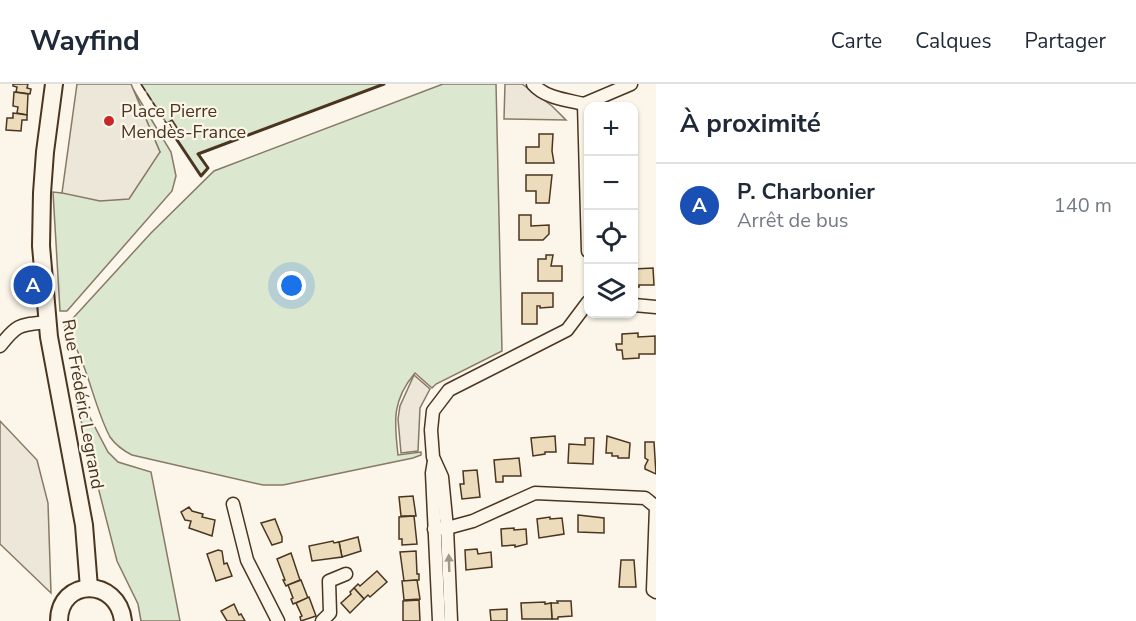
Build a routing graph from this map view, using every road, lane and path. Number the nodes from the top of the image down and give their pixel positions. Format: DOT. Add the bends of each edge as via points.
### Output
graph roads {
  1 [pos="54,84"];
  2 [pos="533,84"];
  3 [pos="631,84"];
  4 [pos="589,102"];
  5 [pos="584,104"];
  6 [pos="585,156"];
  7 [pos="587,210"];
  8 [pos="638,306"];
  9 [pos="584,307"];
  10 [pos="656,307"];
  11 [pos="48,322"];
  12 [pos="0,346"];
  13 [pos="434,461"];
  14 [pos="233,504"];
  15 [pos="447,528"];
  16 [pos="434,529"];
  17 [pos="346,574"];
  18 [pos="89,588"];
  19 [pos="656,592"];
  20 [pos="58,621"];
  21 [pos="123,621"];
  22 [pos="278,621"];
  23 [pos="322,621"];
  24 [pos="439,621"];
  25 [pos="451,621"];
  1 -- 11 [label="main road, Rue Frédéric Legrand" via="42,192 41,246"];
  2 -- 5 [label="street" via="553,97"];
  3 -- 4 [label="street"];
  6 -- 7 [label="street"];
  8 -- 10 [label="street"];
  9 -- 13 [label="street" via="567,330 449,390 433,411"];
  11 -- 12 [label="street" via="20,325"];
  11 -- 18 [label="main road, Rue Frédéric Legrand" via="84,525"];
  13 -- 15 [label="street" via="442,477"];
  13 -- 16 [label="street"];
  14 -- 22 [label="street" via="247,560"];
  15 -- 16 [label="street"];
  15 -- 19 [label="street" via="473,522 535,493 645,498 656,507"];
  25 -- 15 [label="street, one-way"];
  16 -- 24 [label="street"];
  17 -- 23 [label="street" via="329,581 330,613"];
  18 -- 20 [label="main road" via="69,596 62,604"];
  18 -- 21 [label="main road" via="110,594 122,612"];
}
